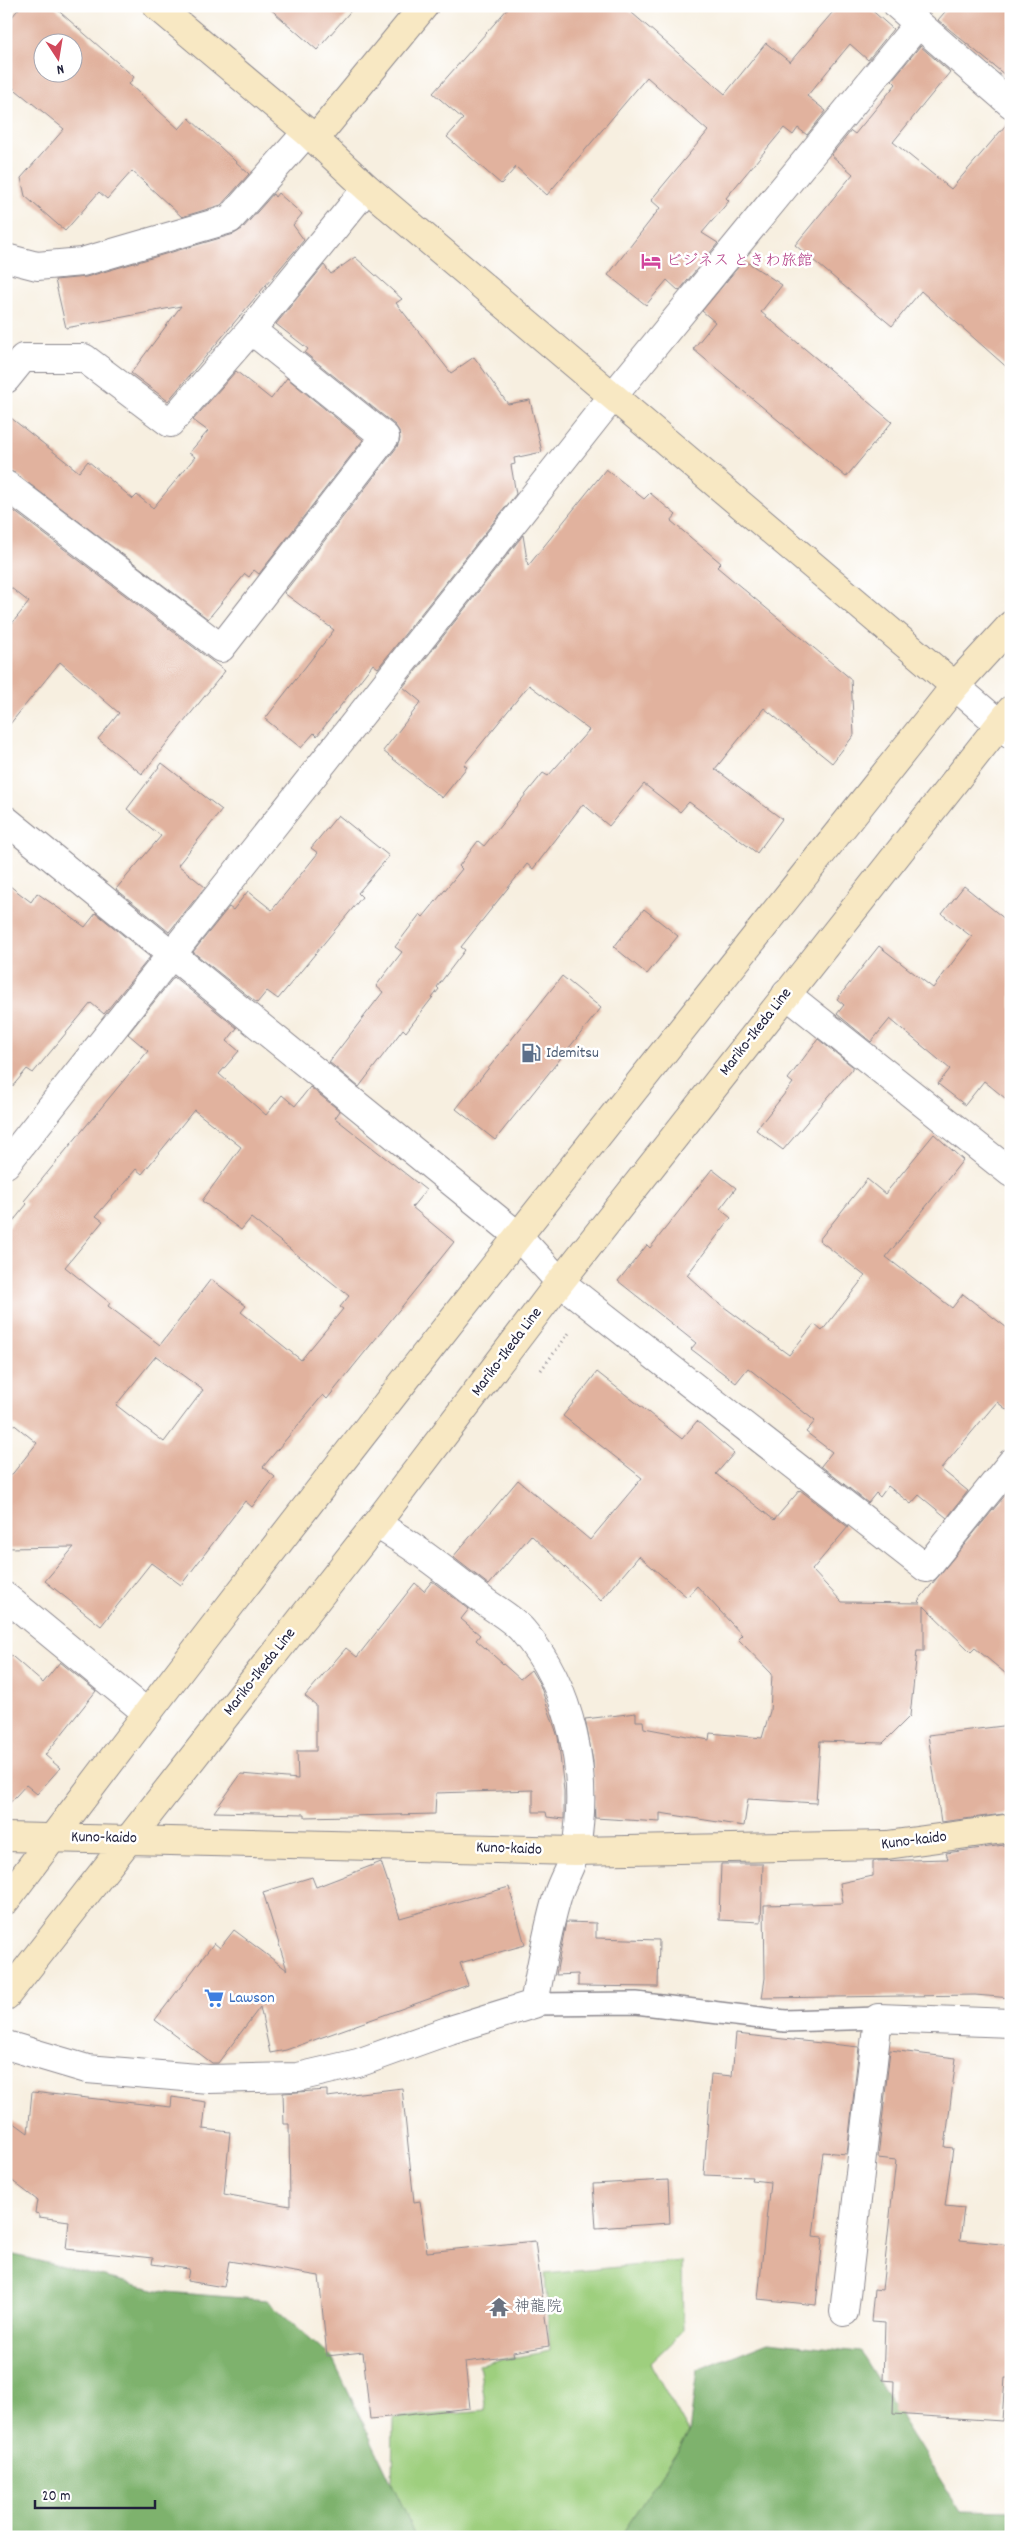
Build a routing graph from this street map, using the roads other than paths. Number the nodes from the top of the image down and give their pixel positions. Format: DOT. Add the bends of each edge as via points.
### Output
graph roads {
  1 [pos="157,6"];
  2 [pos="424,6"];
  3 [pos="898,6"];
  4 [pos="918,24"];
  5 [pos="1011,104"];
  6 [pos="311,135"];
  7 [pos="367,188"];
  8 [pos="6,258"];
  9 [pos="251,330"];
  10 [pos="6,379"];
  11 [pos="612,396"];
  12 [pos="6,485"];
  13 [pos="1011,625"];
  14 [pos="955,686"];
  15 [pos="1007,722"];
  16 [pos="6,820"];
  17 [pos="170,954"];
  18 [pos="786,994"];
  19 [pos="6,1164"];
  20 [pos="1011,1173"];
  21 [pos="517,1235"];
  22 [pos="560,1282"];
  23 [pos="1011,1464"];
  24 [pos="376,1524"];
  25 [pos="6,1597"];
  26 [pos="147,1713"];
  27 [pos="1011,1828"];
  28 [pos="6,1837"];
  29 [pos="53,1837"];
  30 [pos="130,1839"];
  31 [pos="575,1851"];
  32 [pos="6,1900"];
  33 [pos="6,1996"];
  34 [pos="534,2004"];
  35 [pos="878,2018"];
  36 [pos="1011,2023"];
  37 [pos="6,2045"];
  38 [pos="844,2312"];
  1 -- 6 [label="street"];
  2 -- 6 [label="street"];
  3 -- 4 [label="street"];
  4 -- 5 [label="street"];
  4 -- 11 [label="street"];
  6 -- 7 [label="street"];
  6 -- 8 [label="street" via="230,219 82,262 38,266"];
  7 -- 9 [label="street"];
  7 -- 11 [label="street"];
  9 -- 10 [label="street" via="170,423 84,358 23,358"];
  9 -- 12 [label="street" via="385,437 221,648"];
  11 -- 14 [label="street"];
  11 -- 17 [label="street"];
  13 -- 14 [label="street"];
  14 -- 15 [label="street"];
  14 -- 21 [label="street"];
  15 -- 18 [label="street, Mariko-Ikeda Line"];
  16 -- 17 [label="street"];
  17 -- 19 [label="street"];
  17 -- 21 [label="street"];
  18 -- 20 [label="street"];
  18 -- 22 [label="street, Mariko-Ikeda Line"];
  21 -- 22 [label="street"];
  21 -- 26 [label="street"];
  22 -- 23 [label="street" via="926,1568"];
  22 -- 24 [label="street, Mariko-Ikeda Line"];
  24 -- 30 [label="street, Mariko-Ikeda Line"];
  24 -- 31 [label="street" via="406,1541 522,1630 556,1679 569,1718 579,1772 579,1827"];
  25 -- 26 [label="street"];
  26 -- 29 [label="street"];
  27 -- 31 [label="street, Kuno-kaido" via="887,1845"];
  28 -- 29 [label="street, Kuno-kaido"];
  29 -- 30 [label="street, Kuno-kaido"];
  29 -- 32 [label="street"];
  30 -- 31 [label="street, Kuno-kaido"];
  30 -- 33 [label="street, Mariko-Ikeda Line"];
  31 -- 34 [label="street" via="547,1934"];
  34 -- 35 [label="lane" via="636,2003 785,2021"];
  34 -- 37 [label="street" via="358,2062 298,2077 209,2079 87,2069"];
  35 -- 36 [label="street"];
  35 -- 38 [label="street"];
}
